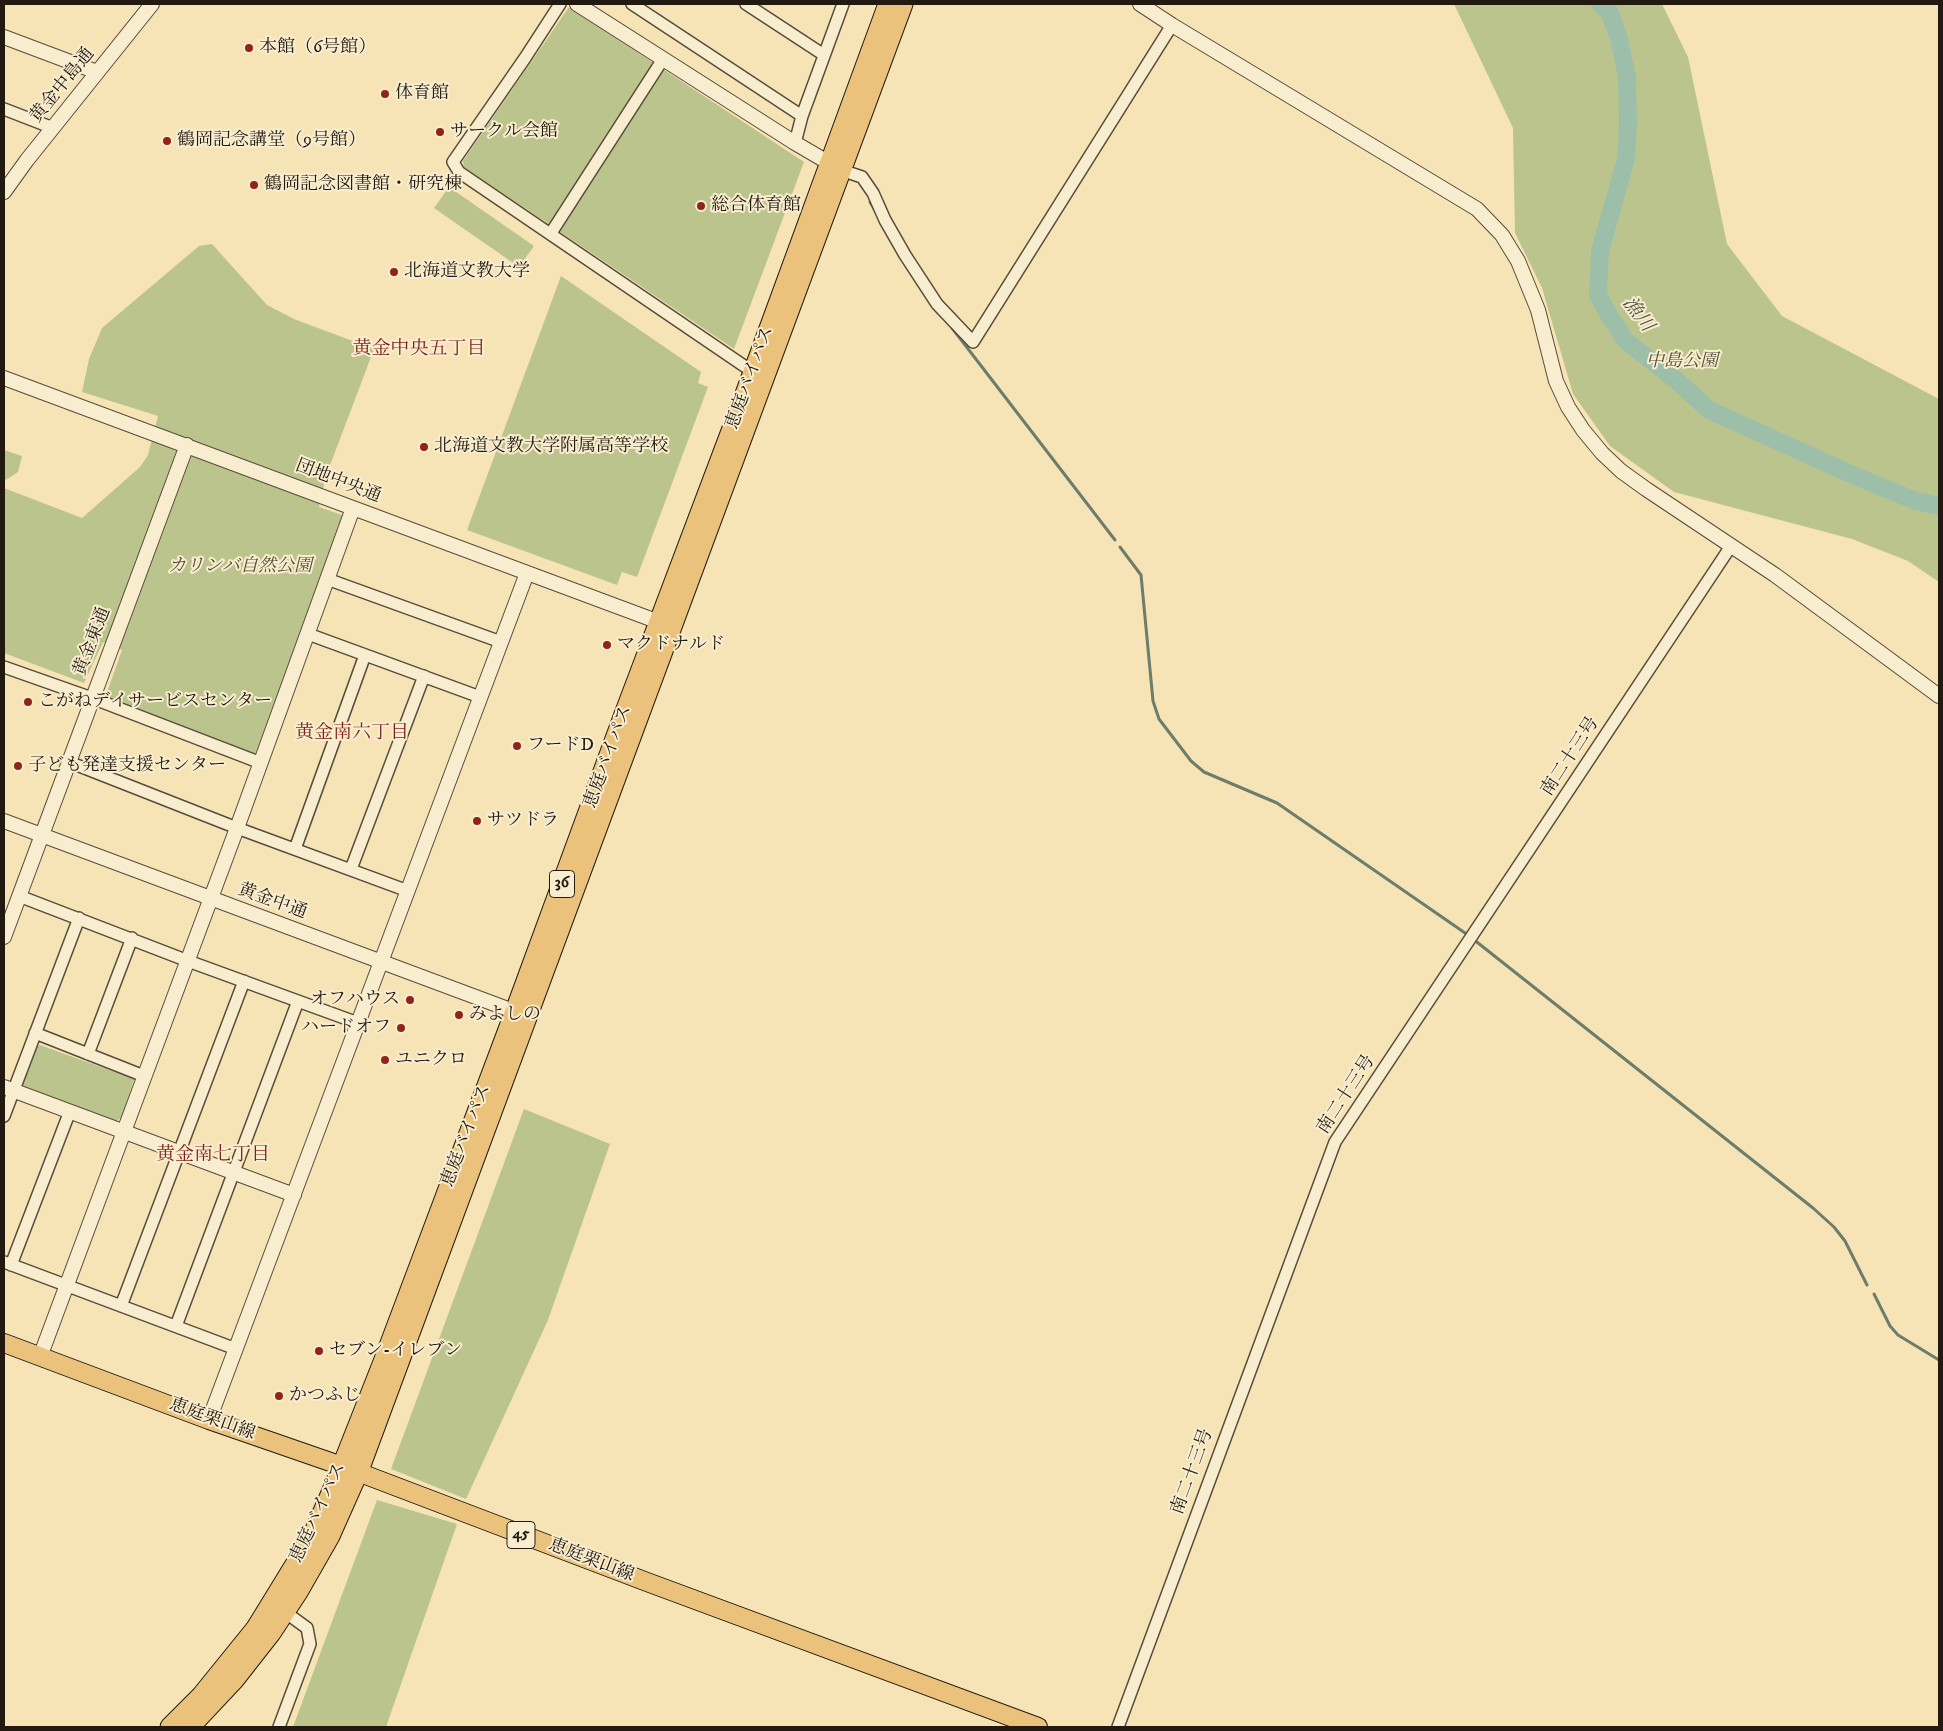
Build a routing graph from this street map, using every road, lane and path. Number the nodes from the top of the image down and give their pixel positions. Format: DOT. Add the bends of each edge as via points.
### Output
graph roads {
  1 [pos="152,4"];
  2 [pos="560,4"];
  3 [pos="577,4"];
  4 [pos="632,4"];
  5 [pos="746,4"];
  6 [pos="843,4"];
  7 [pos="888,4"];
  8 [pos="903,4"];
  9 [pos="1140,4"];
  10 [pos="1172,26"];
  11 [pos="4,37"];
  12 [pos="824,56"];
  13 [pos="663,59"];
  14 [pos="97,72"];
  15 [pos="4,109"];
  16 [pos="802,116"];
  17 [pos="53,128"];
  18 [pos="795,143"];
  19 [pos="835,167"];
  20 [pos="4,192"];
  21 [pos="551,233"];
  22 [pos="753,372"];
  23 [pos="4,378"];
  24 [pos="187,445"];
  25 [pos="354,508"];
  26 [pos="1732,546"];
  27 [pos="527,573"];
  28 [pos="327,579"];
  29 [pos="665,625"];
  30 [pos="308,634"];
  31 [pos="501,642"];
  32 [pos="365,655"];
  33 [pos="4,667"];
  34 [pos="424,676"];
  35 [pos="1939,696"];
  36 [pos="480,697"];
  37 [pos="92,698"];
  38 [pos="69,762"];
  39 [pos="260,763"];
  40 [pos="4,821"];
  41 [pos="237,828"];
  42 [pos="42,836"];
  43 [pos="295,849"];
  44 [pos="351,869"];
  45 [pos="408,890"];
  46 [pos="19,896"];
  47 [pos="210,899"];
  48 [pos="79,918"];
  49 [pos="4,937"];
  50 [pos="132,938"];
  51 [pos="188,961"];
  52 [pos="381,962"];
  53 [pos="244,981"];
  54 [pos="298,1001"];
  55 [pos="521,1014"];
  56 [pos="358,1023"];
  57 [pos="35,1033"];
  58 [pos="88,1054"];
  59 [pos="144,1076"];
  60 [pos="9,1088"];
  61 [pos="70,1111"];
  62 [pos="4,1116"];
  63 [pos="124,1131"];
  64 [pos="180,1151"];
  65 [pos="234,1172"];
  66 [pos="294,1194"];
  67 [pos="7,1263"];
  68 [pos="66,1286"];
  69 [pos="121,1306"];
  70 [pos="176,1326"];
  71 [pos="4,1343"];
  72 [pos="236,1349"];
  73 [pos="40,1357"];
  74 [pos="209,1420"];
  75 [pos="350,1469"];
  76 [pos="285,1612"];
  77 [pos="170,1727"];
  78 [pos="190,1727"];
  79 [pos="279,1727"];
  80 [pos="1038,1727"];
  81 [pos="1118,1727"];
  1 -- 14 [label="street, 黄金中島通"];
  2 -- 21 [label="street" via="453,162 459,172"];
  3 -- 13 [label="street"];
  4 -- 16 [label="street"];
  5 -- 12 [label="street"];
  6 -- 12 [label="street"];
  7 -- 19 [label="highway, 恵庭バイパス / 36"];
  8 -- 19 [label="highway, 恵庭バイパス / 36"];
  9 -- 10 [label="street"];
  10 -- 19 [label="street" via="973,342 937,304 905,255 862,177"];
  10 -- 26 [label="street" via="1465,201 1486,217 1502,235 1530,287 1556,380 1583,430 1621,471"];
  11 -- 14 [label="street"];
  12 -- 16 [label="street"];
  13 -- 18 [label="street"];
  13 -- 21 [label="street"];
  14 -- 17 [label="street, 黄金中島通"];
  15 -- 17 [label="street"];
  16 -- 18 [label="street"];
  17 -- 20 [label="street, 黄金中島通"];
  18 -- 19 [label="street"];
  19 -- 22 [label="highway, 恵庭バイパス / 36"];
  19 -- 29 [label="highway, 恵庭バイパス / 36"];
  21 -- 22 [label="street"];
  22 -- 29 [label="highway, 恵庭バイパス / 36"];
  23 -- 24 [label="street, 団地中央通"];
  24 -- 25 [label="street, 団地中央通"];
  24 -- 37 [label="street, 黄金東通"];
  25 -- 27 [label="street, 団地中央通"];
  25 -- 28 [label="street"];
  26 -- 35 [label="street"];
  26 -- 81 [label="street, 南二十三号" via="1335,1142"];
  27 -- 29 [label="street, 団地中央通"];
  27 -- 31 [label="street"];
  28 -- 30 [label="street"];
  28 -- 31 [label="street"];
  29 -- 55 [label="highway, 恵庭バイパス / 36"];
  30 -- 32 [label="street"];
  30 -- 39 [label="street"];
  31 -- 36 [label="street"];
  32 -- 34 [label="street"];
  32 -- 43 [label="street"];
  33 -- 37 [label="street"];
  34 -- 36 [label="street"];
  34 -- 44 [label="street"];
  36 -- 45 [label="street"];
  37 -- 38 [label="street, 黄金東通"];
  37 -- 39 [label="street"];
  38 -- 41 [label="street"];
  38 -- 42 [label="street, 黄金東通"];
  39 -- 41 [label="street"];
  40 -- 42 [label="street, 黄金中通"];
  41 -- 43 [label="street"];
  41 -- 47 [label="street"];
  42 -- 46 [label="street, 黄金東通"];
  42 -- 47 [label="street, 黄金中通"];
  43 -- 44 [label="street"];
  44 -- 45 [label="street"];
  45 -- 52 [label="street"];
  46 -- 48 [label="street"];
  46 -- 49 [label="street, 黄金東通"];
  47 -- 51 [label="street"];
  47 -- 52 [label="street, 黄金中通"];
  48 -- 50 [label="street"];
  48 -- 57 [label="street"];
  50 -- 51 [label="street"];
  50 -- 58 [label="street"];
  51 -- 53 [label="street"];
  51 -- 59 [label="street"];
  52 -- 55 [label="street, 黄金中通"];
  52 -- 56 [label="street"];
  53 -- 54 [label="street"];
  53 -- 64 [label="street"];
  54 -- 56 [label="street"];
  54 -- 65 [label="street"];
  55 -- 75 [label="highway, 恵庭バイパス / 36"];
  56 -- 66 [label="street"];
  57 -- 58 [label="street"];
  57 -- 60 [label="street"];
  58 -- 59 [label="street"];
  59 -- 63 [label="street"];
  60 -- 61 [label="street"];
  60 -- 62 [label="street"];
  61 -- 63 [label="street"];
  61 -- 67 [label="street"];
  63 -- 64 [label="street"];
  63 -- 68 [label="street"];
  64 -- 65 [label="street"];
  64 -- 69 [label="street"];
  65 -- 66 [label="street"];
  65 -- 70 [label="street"];
  66 -- 72 [label="street"];
  67 -- 68 [label="street"];
  68 -- 69 [label="street"];
  68 -- 73 [label="street"];
  69 -- 70 [label="street"];
  70 -- 72 [label="street"];
  71 -- 73 [label="main road, 恵庭栗山線 / 45"];
  72 -- 74 [label="street"];
  73 -- 74 [label="main road, 恵庭栗山線 / 45"];
  74 -- 75 [label="main road, 恵庭栗山線 / 45"];
  75 -- 76 [label="highway, 恵庭バイパス / 36" via="330,1536"];
  75 -- 77 [label="highway, 恵庭バイパス / 36" via="256,1628 201,1696"];
  75 -- 80 [label="main road, 恵庭栗山線 / 45"];
  76 -- 78 [label="highway, 恵庭バイパス / 36" via="235,1679"];
  76 -- 79 [label="street" via="307,1628 310,1644"];
}
